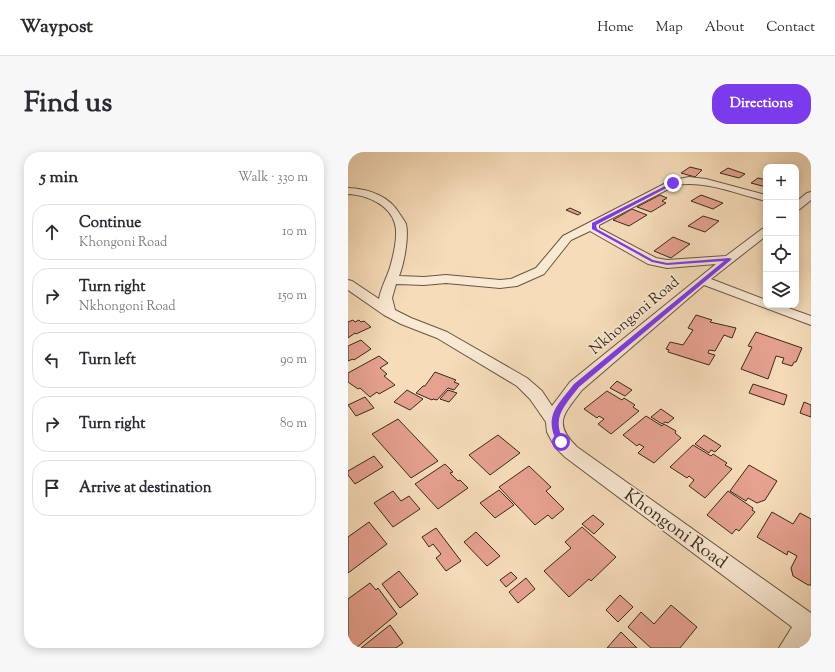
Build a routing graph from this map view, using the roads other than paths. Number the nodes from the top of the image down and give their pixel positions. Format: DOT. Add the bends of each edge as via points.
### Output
graph roads {
  1 [pos="348,191"];
  2 [pos="811,195"];
  3 [pos="763,197"];
  4 [pos="799,204"];
  5 [pos="594,224"];
  6 [pos="763,233"];
  7 [pos="729,259"];
  8 [pos="391,280"];
  9 [pos="702,280"];
  10 [pos="348,284"];
  11 [pos="763,304"];
  12 [pos="775,308"];
  13 [pos="389,312"];
  14 [pos="811,320"];
  15 [pos="554,421"];
  16 [pos="809,626"];
  17 [pos="791,648"];
  1 -- 8 [label="street" via="363,192 382,201 390,207 400,223 396,265"];
  2 -- 4 [label="street"];
  3 -- 5 [label="street" via="689,180 673,183"];
  5 -- 7 [label="street" via="594,229 652,261 667,264"];
  5 -- 8 [label="street" via="567,238 540,271 513,283 446,279"];
  6 -- 7 [label="street, Nkhongoni Road"];
  7 -- 9 [label="street, Nkhongoni Road"];
  8 -- 13 [label="street" via="385,298"];
  9 -- 11 [label="street"];
  9 -- 15 [label="street, Nkhongoni Road" via="576,386 559,408"];
  10 -- 13 [label="street, Khongoni Road"];
  12 -- 14 [label="street"];
  13 -- 15 [label="street, Khongoni Road" via="442,335 522,382 536,395"];
  15 -- 16 [label="street, Khongoni Road" via="555,432 572,452"];
  16 -- 17 [label="street"];
}
